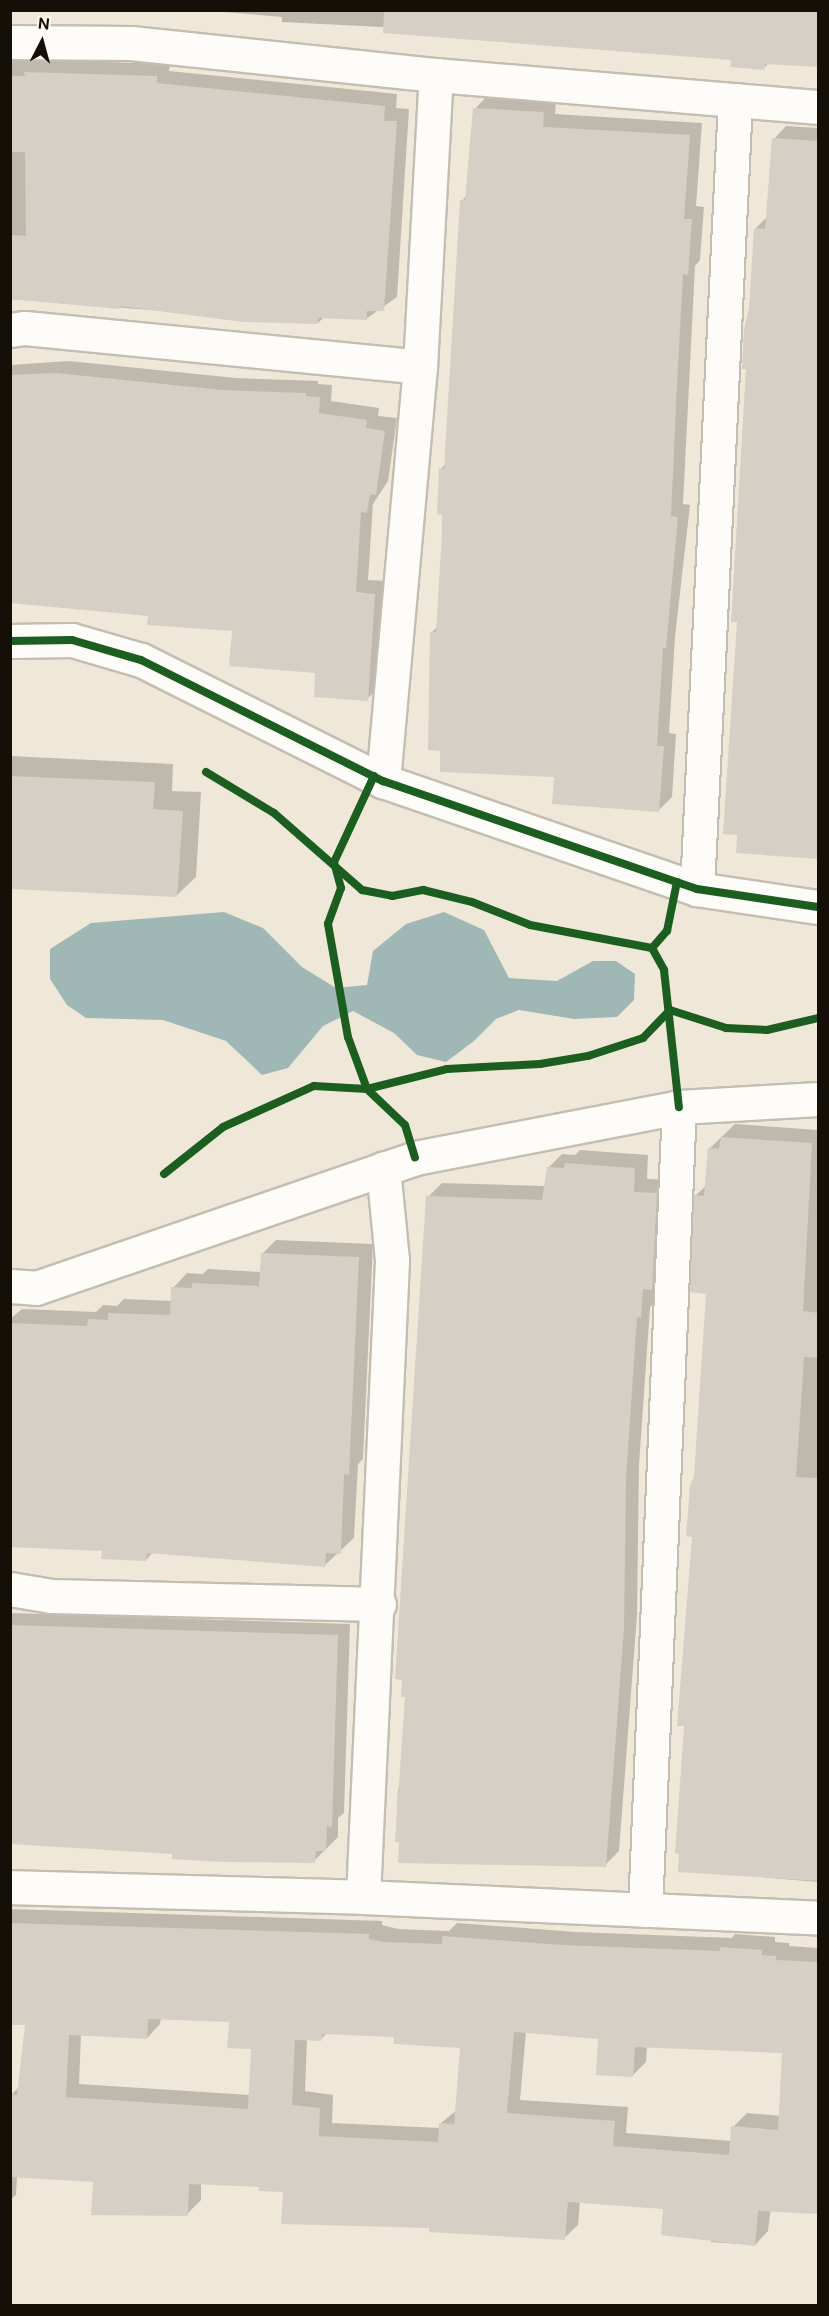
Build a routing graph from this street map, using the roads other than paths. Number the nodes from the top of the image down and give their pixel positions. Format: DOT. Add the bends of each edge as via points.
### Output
graph roads {
  1 [pos="10,42"];
  2 [pos="436,75"];
  3 [pos="735,100"];
  4 [pos="819,107"];
  5 [pos="10,330"];
  6 [pos="420,367"];
  7 [pos="10,641"];
  8 [pos="383,782"];
  9 [pos="698,889"];
  10 [pos="819,907"];
  11 [pos="819,1099"];
  12 [pos="679,1107"];
  13 [pos="383,1168"];
  14 [pos="10,1286"];
  15 [pos="10,1589"];
  16 [pos="379,1604"];
  17 [pos="10,1887"];
  18 [pos="363,1897"];
  19 [pos="645,1910"];
  20 [pos="819,1918"];
  1 -- 2 [label="street" via="131,43"];
  2 -- 3 [label="street"];
  2 -- 6 [label="street"];
  3 -- 4 [label="street"];
  3 -- 9 [label="street"];
  5 -- 6 [label="street" via="25,328"];
  6 -- 8 [label="street"];
  7 -- 8 [label="street" via="72,640 141,660"];
  8 -- 9 [label="street"];
  9 -- 10 [label="street"];
  11 -- 12 [label="street"];
  12 -- 13 [label="street" via="415,1158"];
  12 -- 19 [label="street"];
  13 -- 14 [label="street" via="36,1288"];
  13 -- 16 [label="street" via="392,1260"];
  15 -- 16 [label="street" via="51,1596"];
  16 -- 18 [label="street"];
  17 -- 18 [label="street"];
  18 -- 19 [label="street"];
  19 -- 20 [label="street"];
}
